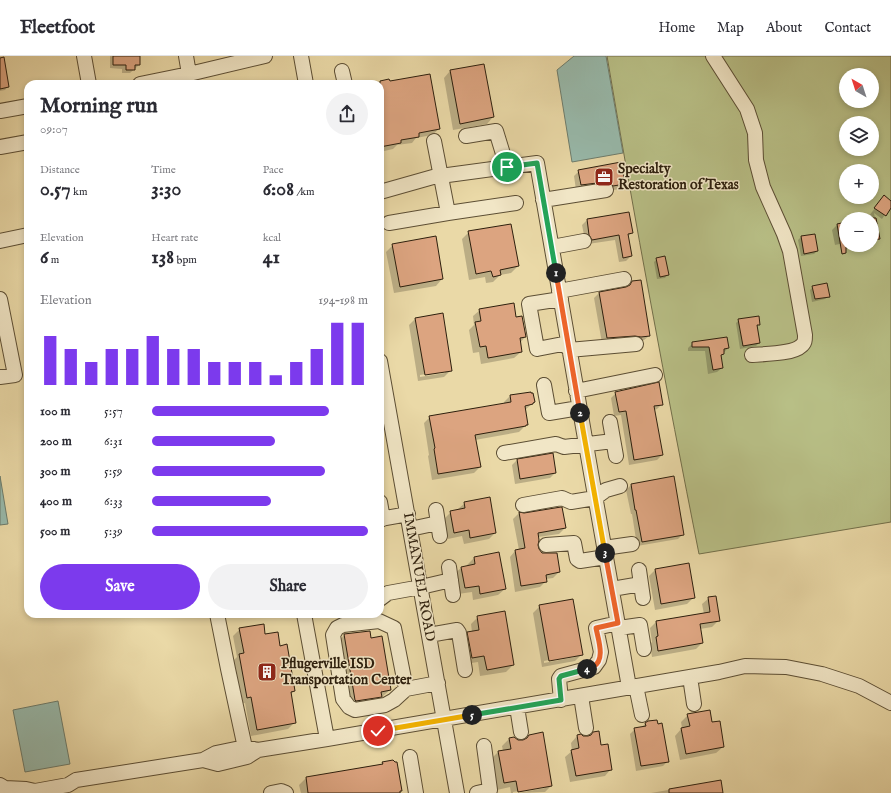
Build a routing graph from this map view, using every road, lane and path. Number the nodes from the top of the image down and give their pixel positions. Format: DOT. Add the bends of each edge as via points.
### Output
graph roads {
  1 [pos="84,56"];
  2 [pos="186,56"];
  3 [pos="301,56"];
  4 [pos="713,56"];
  5 [pos="258,57"];
  6 [pos="189,74"];
  7 [pos="88,80"];
  8 [pos="160,80"];
  9 [pos="305,80"];
  10 [pos="24,107"];
  11 [pos="0,111"];
  12 [pos="466,136"];
  13 [pos="434,141"];
  14 [pos="24,143"];
  15 [pos="0,148"];
  16 [pos="507,167"];
  17 [pos="440,176"];
  18 [pos="606,190"];
  19 [pos="384,191"];
  20 [pos="544,200"];
  21 [pos="516,203"];
  22 [pos="448,213"];
  23 [pos="389,223"];
  24 [pos="24,236"];
  25 [pos="0,241"];
  26 [pos="584,241"];
  27 [pos="552,247"];
  28 [pos="624,279"];
  29 [pos="560,295"];
  30 [pos="0,299"];
  31 [pos="636,344"];
  32 [pos="569,346"];
  33 [pos="752,355"];
  34 [pos="655,375"];
  35 [pos="0,377"];
  36 [pos="544,385"];
  37 [pos="576,390"];
  38 [pos="384,402"];
  39 [pos="579,408"];
  40 [pos="610,422"];
  41 [pos="387,434"];
  42 [pos="614,441"];
  43 [pos="586,445"];
  44 [pos="504,453"];
  45 [pos="616,456"];
  46 [pos="620,486"];
  47 [pos="595,498"];
  48 [pos="523,505"];
  49 [pos="408,514"];
  50 [pos="384,518"];
  51 [pos="438,523"];
  52 [pos="410,529"];
  53 [pos="632,544"];
  54 [pos="546,545"];
  55 [pos="605,552"];
  56 [pos="421,587"];
  57 [pos="612,588"];
  58 [pos="453,595"];
  59 [pos="384,596"];
  60 [pos="644,598"];
  61 [pos="218,618"];
  62 [pos="305,618"];
  63 [pos="619,625"];
  64 [pos="429,635"];
  65 [pos="644,649"];
  66 [pos="465,670"];
  67 [pos="690,677"];
  68 [pos="438,683"];
  69 [pos="633,687"];
  70 [pos="406,689"];
  71 [pos="581,696"];
  72 [pos="561,700"];
  73 [pos="891,703"];
  74 [pos="694,704"];
  75 [pos="517,707"];
  76 [pos="642,715"];
  77 [pos="443,719"];
  78 [pos="586,728"];
  79 [pos="521,732"];
  80 [pos="326,739"];
  81 [pos="484,746"];
  82 [pos="250,751"];
  83 [pos="410,757"];
  84 [pos="0,785"];
  85 [pos="271,793"];
  86 [pos="286,793"];
  87 [pos="416,793"];
  88 [pos="457,793"];
  89 [pos="477,793"];
  1 -- 7 [label="street"];
  2 -- 6 [label="street"];
  3 -- 9 [label="street"];
  4 -- 33 [label="street" via="746,109 755,133 756,160 763,187 790,251 805,335 805,341 794,351"];
  5 -- 6 [label="street"];
  6 -- 8 [label="street"];
  10 -- 11 [label="street"];
  12 -- 16 [label="street" via="496,131"];
  13 -- 17 [label="street"];
  14 -- 15 [label="street"];
  16 -- 17 [label="street"];
  16 -- 20 [label="street" via="537,163"];
  17 -- 19 [label="street"];
  17 -- 22 [label="street"];
  18 -- 20 [label="street"];
  20 -- 27 [label="street"];
  21 -- 22 [label="street"];
  22 -- 23 [label="street"];
  24 -- 25 [label="street"];
  26 -- 27 [label="street"];
  27 -- 29 [label="street"];
  28 -- 29 [label="street"];
  29 -- 32 [label="street"];
  29 -- 32 [label="street" via="529,304 537,349"];
  30 -- 35 [label="street" via="15,375"];
  31 -- 32 [label="street"];
  32 -- 37 [label="street"];
  34 -- 37 [label="street"];
  36 -- 39 [label="street" via="550,413"];
  37 -- 39 [label="street"];
  38 -- 41 [label="street, IMMANUEL ROAD"];
  39 -- 43 [label="street"];
  40 -- 42 [label="street"];
  41 -- 49 [label="street, IMMANUEL ROAD"];
  42 -- 43 [label="street"];
  42 -- 45 [label="street"];
  43 -- 44 [label="street" via="564,447 556,444"];
  43 -- 47 [label="street"];
  46 -- 47 [label="street" via="606,490"];
  47 -- 48 [label="street" via="571,502 562,498"];
  47 -- 55 [label="street"];
  49 -- 50 [label="street"];
  49 -- 52 [label="street, IMMANUEL ROAD"];
  51 -- 52 [label="street"];
  52 -- 56 [label="street, IMMANUEL ROAD"];
  53 -- 55 [label="street"];
  54 -- 55 [label="street" via="574,544 577,560 580,561"];
  55 -- 57 [label="street"];
  56 -- 58 [label="street" via="450,573"];
  56 -- 59 [label="street"];
  56 -- 64 [label="street, IMMANUEL ROAD"];
  57 -- 60 [label="street" via="640,577"];
  57 -- 63 [label="street"];
  61 -- 82 [label="street"];
  62 -- 80 [label="street"];
  63 -- 65 [label="street" via="640,625"];
  63 -- 69 [label="street"];
  63 -- 72 [label="street" via="596,628 599,660 594,667 561,676"];
  64 -- 66 [label="street" via="457,630"];
  64 -- 68 [label="street, IMMANUEL ROAD"];
  67 -- 69 [label="street"];
  67 -- 73 [label="street" via="745,666 786,667 822,674 859,686"];
  67 -- 74 [label="street"];
  68 -- 70 [label="street"];
  68 -- 77 [label="street, IMMANUEL ROAD"];
  69 -- 71 [label="street"];
  69 -- 76 [label="street"];
  70 -- 70 [label="street" via="385,705 355,710 349,707 343,699 333,635 337,628 379,621 394,628"];
  71 -- 72 [label="street"];
  71 -- 78 [label="street"];
  72 -- 75 [label="street"];
  75 -- 77 [label="street"];
  75 -- 79 [label="street"];
  77 -- 80 [label="street"];
  77 -- 88 [label="street, IMMANUEL ROAD"];
  80 -- 82 [label="street"];
  81 -- 89 [label="street" via="490,790"];
  82 -- 84 [label="street" via="216,753 203,760 76,780 67,777 32,782 26,789 5,788"];
  83 -- 87 [label="street"];
  85 -- 86 [label="street"];
}
